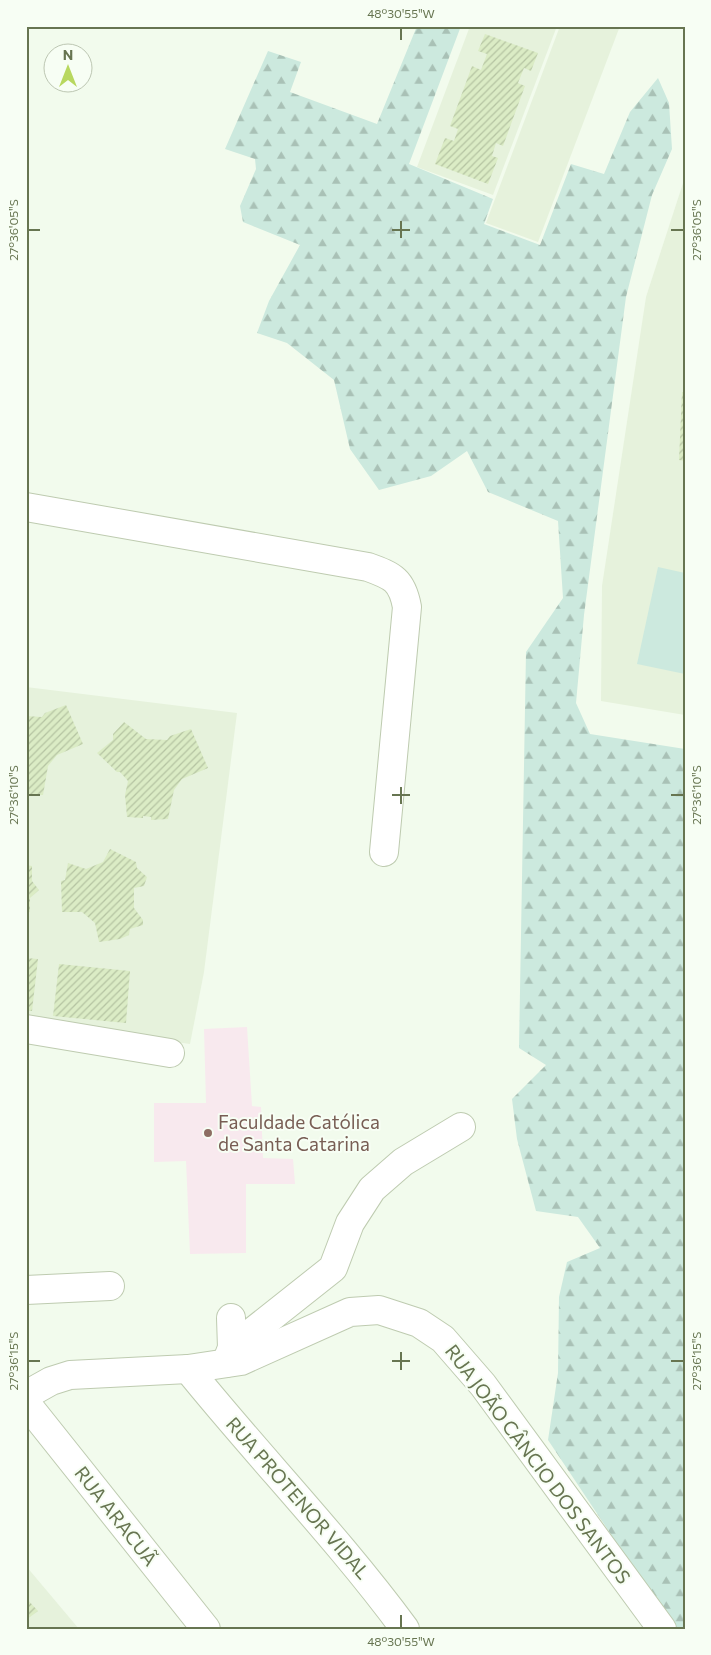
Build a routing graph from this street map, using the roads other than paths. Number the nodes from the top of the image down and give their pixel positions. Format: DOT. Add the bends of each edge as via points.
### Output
graph roads {
  1 [pos="26,506"];
  2 [pos="384,852"];
  3 [pos="26,1029"];
  4 [pos="170,1053"];
  5 [pos="461,1127"];
  6 [pos="110,1286"];
  7 [pos="26,1290"];
  8 [pos="231,1318"];
  9 [pos="229,1355"];
  10 [pos="188,1369"];
  11 [pos="26,1395"];
  12 [pos="26,1403"];
  13 [pos="206,1629"];
  14 [pos="405,1629"];
  15 [pos="662,1629"];
  1 -- 2 [label="street" via="368,567 390,575 403,588 407,607"];
  3 -- 4 [label="street"];
  5 -- 9 [label="street" via="403,1162 372,1189 350,1223 333,1268"];
  6 -- 7 [label="street"];
  8 -- 9 [label="street"];
  9 -- 10 [label="street, RUA JOÃO CÂNCIO DOS SANTOS"];
  9 -- 15 [label="street, RUA JOÃO CÂNCIO DOS SANTOS" via="242,1361 350,1312 379,1310 419,1323 442,1339 483,1385"];
  10 -- 11 [label="street, RUA JOÃO CÂNCIO DOS SANTOS" via="70,1375"];
  10 -- 14 [label="street, RUA PROTENOR VIDAL" via="335,1538"];
  12 -- 13 [label="street, RUA ARACUÃ"];
}
